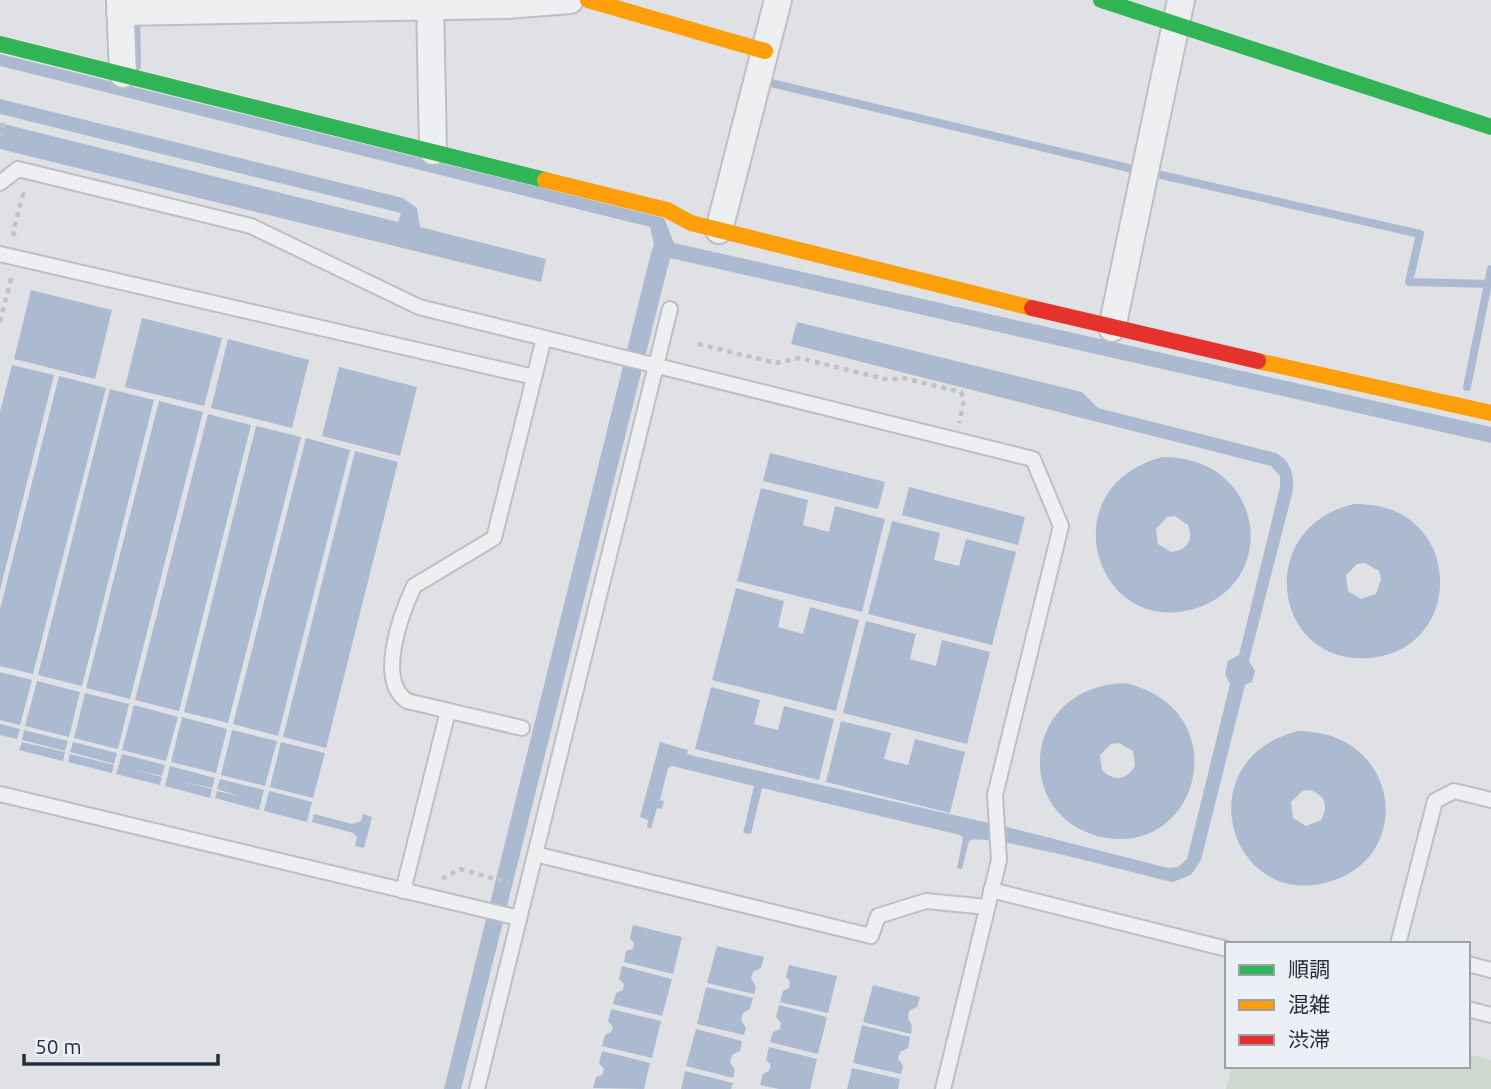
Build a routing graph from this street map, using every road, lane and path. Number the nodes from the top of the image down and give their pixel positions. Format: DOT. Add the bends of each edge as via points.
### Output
graph roads {
  1 [pos="570,0"];
  2 [pos="588,0"];
  3 [pos="778,0"];
  4 [pos="1101,0"];
  5 [pos="430,3"];
  6 [pos="120,6"];
  7 [pos="1178,12"];
  8 [pos="0,44"];
  9 [pos="765,51"];
  10 [pos="123,74"];
  11 [pos="4,121"];
  12 [pos="1491,127"];
  13 [pos="0,137"];
  14 [pos="433,151"];
  15 [pos="0,183"];
  16 [pos="719,230"];
  17 [pos="0,254"];
  18 [pos="670,309"];
  19 [pos="1112,328"];
  20 [pos="544,338"];
  21 [pos="698,344"];
  22 [pos="650,364"];
  23 [pos="534,377"];
  24 [pos="1491,413"];
  25 [pos="955,440"];
  26 [pos="448,711"];
  27 [pos="522,728"];
  28 [pos="0,794"];
  29 [pos="1491,800"];
  30 [pos="535,855"];
  31 [pos="495,879"];
  32 [pos="513,884"];
  33 [pos="991,890"];
  34 [pos="403,891"];
  35 [pos="987,907"];
  36 [pos="513,917"];
  37 [pos="1399,942"];
  38 [pos="1225,948"];
  39 [pos="1470,965"];
  40 [pos="1491,970"];
  41 [pos="1470,1010"];
  42 [pos="1491,1015"];
  43 [pos="477,1089"];
  44 [pos="943,1089"];
  1 -- 5 [label="street"];
  2 -- 9 [label="street"];
  3 -- 9 [label="street"];
  4 -- 7 [label="street"];
  5 -- 6 [label="street"];
  5 -- 14 [label="street"];
  6 -- 10 [label="street"];
  7 -- 12 [label="street"];
  7 -- 19 [label="street"];
  8 -- 10 [label="street"];
  9 -- 16 [label="street"];
  10 -- 14 [label="street"];
  11 -- 13 [label="path"];
  14 -- 16 [label="street" via="667,210 691,223"];
  15 -- 20 [label="lane" via="18,169 251,226 419,307"];
  16 -- 19 [label="street"];
  17 -- 23 [label="lane"];
  18 -- 22 [label="lane"];
  19 -- 24 [label="street"];
  20 -- 22 [label="lane"];
  20 -- 23 [label="lane"];
  21 -- 25 [label="path" via="776,363 799,358 961,392 964,400"];
  22 -- 25 [label="lane"];
  22 -- 30 [label="lane"];
  23 -- 26 [label="lane" via="494,538 414,586 392,659 397,695"];
  25 -- 33 [label="lane" via="1033,459 1061,526 995,795 999,860"];
  26 -- 27 [label="lane"];
  26 -- 34 [label="lane"];
  28 -- 34 [label="lane"];
  29 -- 37 [label="lane" via="1454,791 1435,801"];
  30 -- 35 [label="lane" via="871,936 878,916 926,901"];
  30 -- 36 [label="lane"];
  31 -- 32 [label="path"];
  33 -- 35 [label="lane"];
  33 -- 38 [label="lane"];
  34 -- 36 [label="lane"];
  35 -- 44 [label="lane"];
  36 -- 43 [label="lane"];
  39 -- 40 [label="lane"];
  41 -- 42 [label="lane"];
}
